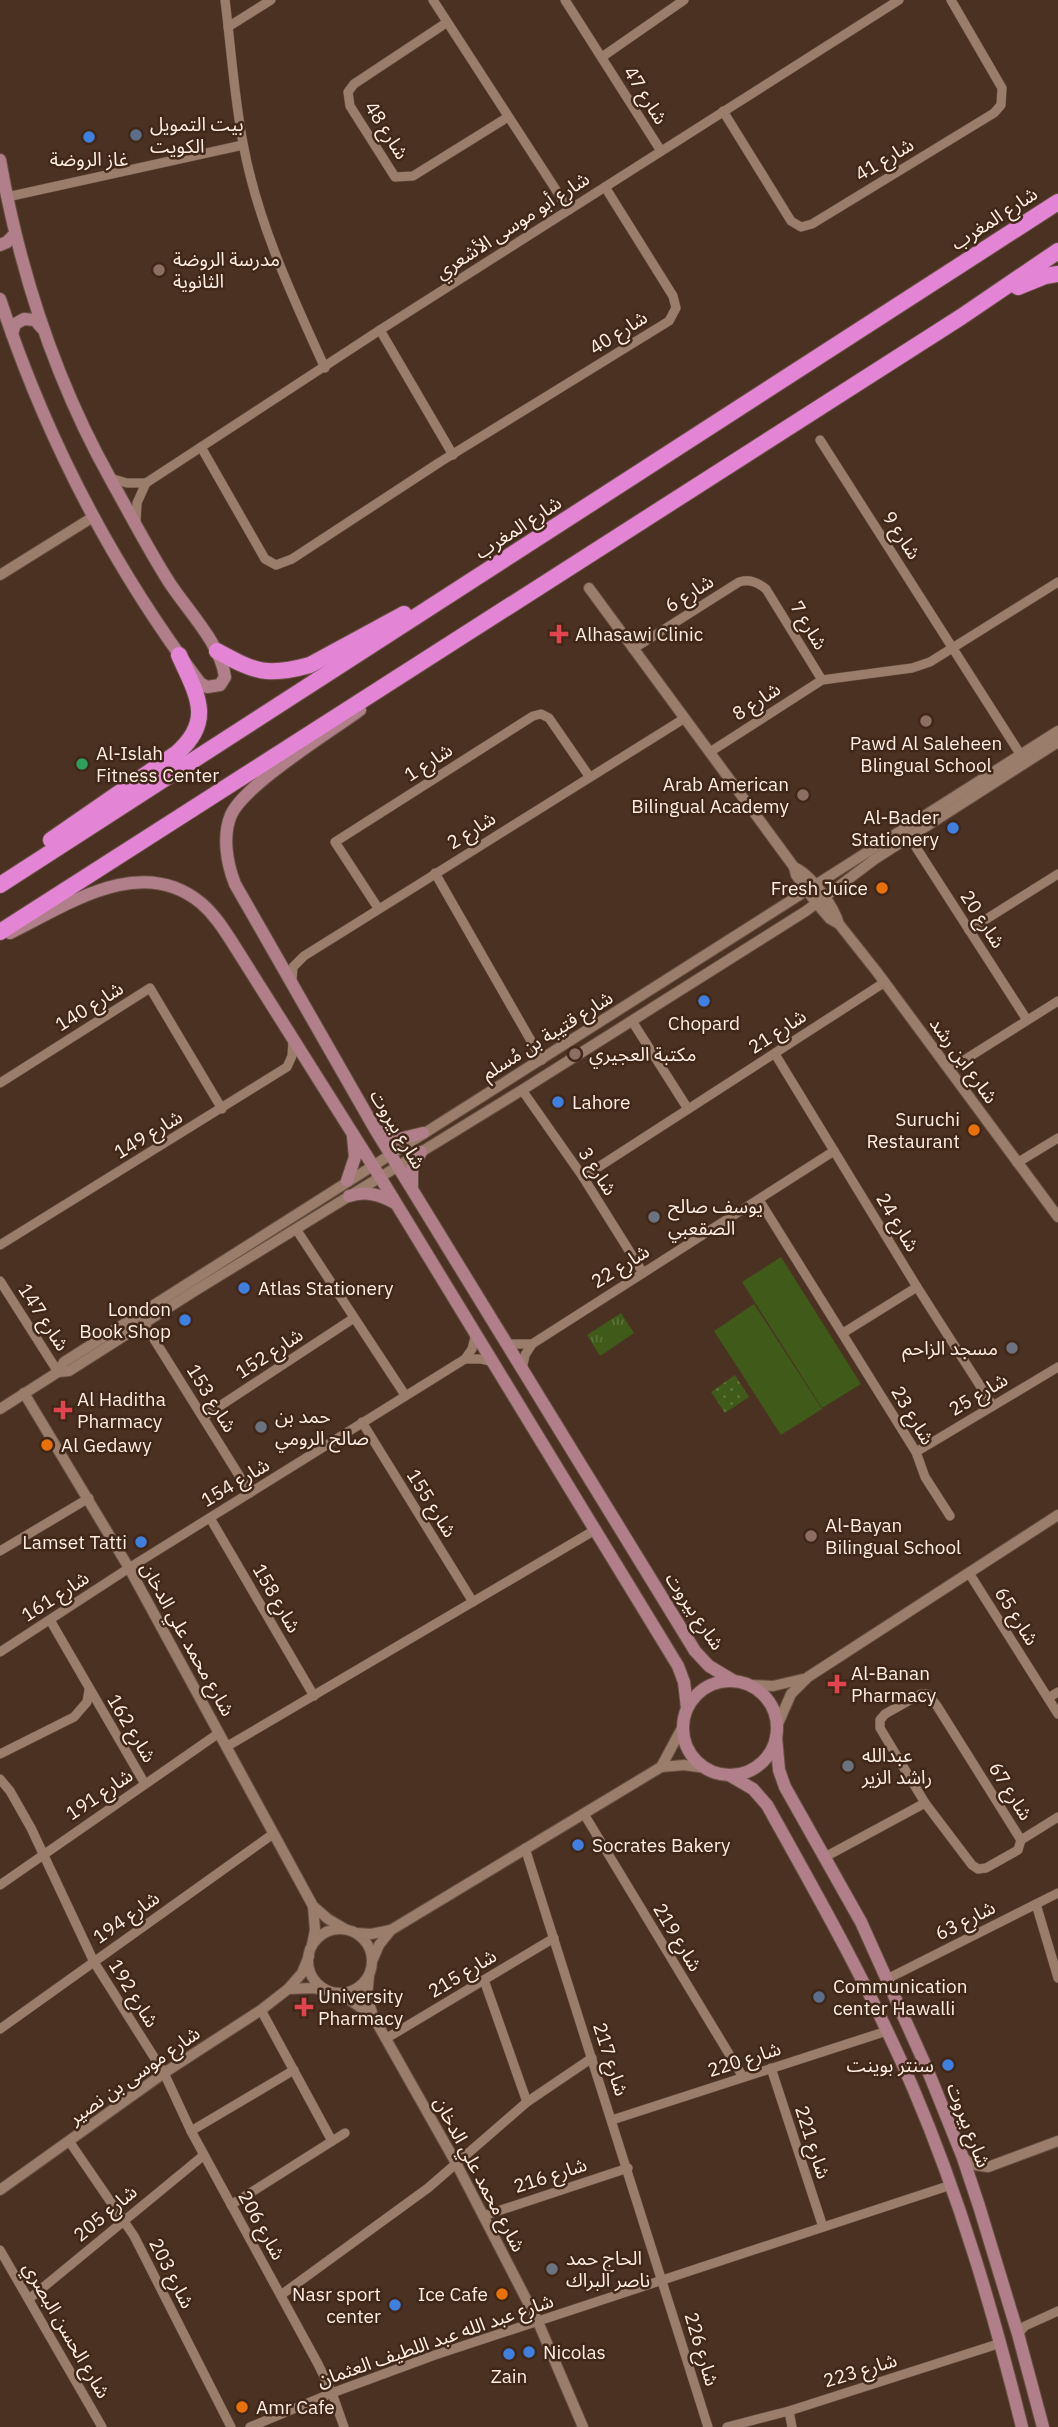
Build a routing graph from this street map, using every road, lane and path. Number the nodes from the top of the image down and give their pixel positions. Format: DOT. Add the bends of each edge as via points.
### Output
graph roads {
  1 [pos="225,0"];
  2 [pos="271,0"];
  3 [pos="433,0"];
  4 [pos="565,0"];
  5 [pos="684,0"];
  6 [pos="876,0"];
  7 [pos="899,0"];
  8 [pos="951,0"];
  9 [pos="883,10"];
  10 [pos="446,23"];
  11 [pos="228,27"];
  12 [pos="602,57"];
  13 [pos="723,111"];
  14 [pos="508,117"];
  15 [pos="243,145"];
  16 [pos="661,151"];
  17 [pos="0,160"];
  18 [pos="605,187"];
  19 [pos="7,197"];
  20 [pos="1058,202"];
  21 [pos="569,210"];
  22 [pos="15,234"];
  23 [pos="0,244"];
  24 [pos="1058,251"];
  25 [pos="1058,274"];
  26 [pos="0,299"];
  27 [pos="969,311"];
  28 [pos="42,329"];
  29 [pos="380,330"];
  30 [pos="12,334"];
  31 [pos="324,368"];
  32 [pos="820,440"];
  33 [pos="201,447"];
  34 [pos="453,455"];
  35 [pos="109,478"];
  36 [pos="146,483"];
  37 [pos="93,517"];
  38 [pos="136,524"];
  39 [pos="496,566"];
  40 [pos="0,575"];
  41 [pos="1058,582"];
  42 [pos="589,589"];
  43 [pos="766,589"];
  44 [pos="456,641"];
  45 [pos="954,648"];
  46 [pos="634,649"];
  47 [pos="217,651"];
  48 [pos="179,655"];
  49 [pos="822,680"];
  50 [pos="685,718"];
  51 [pos="1058,731"];
  52 [pos="1058,742"];
  53 [pos="710,752"];
  54 [pos="1023,759"];
  55 [pos="589,776"];
  56 [pos="910,838"];
  57 [pos="435,873"];
  58 [pos="1058,874"];
  59 [pos="0,875"];
  60 [pos="0,885"];
  61 [pos="812,889"];
  62 [pos="821,900"];
  63 [pos="379,908"];
  64 [pos="969,930"];
  65 [pos="0,932"];
  66 [pos="0,938"];
  67 [pos="885,982"];
  68 [pos="292,983"];
  69 [pos="1058,1001"];
  70 [pos="1027,1020"];
  71 [pos="632,1021"];
  72 [pos="293,1038"];
  73 [pos="775,1054"];
  74 [pos="542,1060"];
  75 [pos="950,1069"];
  76 [pos="0,1083"];
  77 [pos="522,1090"];
  78 [pos="222,1109"];
  79 [pos="688,1109"];
  80 [pos="375,1129"];
  81 [pos="351,1130"];
  82 [pos="423,1133"];
  83 [pos="1058,1138"];
  84 [pos="834,1151"];
  85 [pos="421,1152"];
  86 [pos="391,1154"];
  87 [pos="1017,1163"];
  88 [pos="372,1165"];
  89 [pos="398,1166"];
  90 [pos="380,1177"];
  91 [pos="583,1177"];
  92 [pos="347,1181"];
  93 [pos="414,1193"];
  94 [pos="349,1196"];
  95 [pos="759,1200"];
  96 [pos="396,1203"];
  97 [pos="1058,1217"];
  98 [pos="296,1229"];
  99 [pos="0,1245"];
  100 [pos="643,1273"];
  101 [pos="0,1282"];
  102 [pos="917,1287"];
  103 [pos="354,1318"];
  104 [pos="144,1323"];
  105 [pos="476,1333"];
  106 [pos="843,1334"];
  107 [pos="506,1344"];
  108 [pos="532,1345"];
  109 [pos="466,1359"];
  110 [pos="494,1362"];
  111 [pos="1058,1367"];
  112 [pos="522,1371"];
  113 [pos="58,1372"];
  114 [pos="24,1393"];
  115 [pos="405,1395"];
  116 [pos="993,1406"];
  117 [pos="0,1409"];
  118 [pos="203,1417"];
  119 [pos="362,1422"];
  120 [pos="563,1438"];
  121 [pos="546,1449"];
  122 [pos="916,1452"];
  123 [pos="250,1493"];
  124 [pos="89,1498"];
  125 [pos="1058,1515"];
  126 [pos="950,1516"];
  127 [pos="210,1518"];
  128 [pos="595,1530"];
  129 [pos="604,1544"];
  130 [pos="0,1552"];
  131 [pos="129,1568"];
  132 [pos="969,1573"];
  133 [pos="473,1602"];
  134 [pos="664,1602"];
  135 [pos="50,1620"];
  136 [pos="0,1652"];
  137 [pos="808,1677"];
  138 [pos="734,1681"];
  139 [pos="749,1685"];
  140 [pos="89,1690"];
  141 [pos="1058,1692"];
  142 [pos="314,1696"];
  143 [pos="1048,1698"];
  144 [pos="687,1708"];
  145 [pos="1058,1714"];
  146 [pos="683,1726"];
  147 [pos="776,1732"];
  148 [pos="219,1733"];
  149 [pos="226,1747"];
  150 [pos="0,1754"];
  151 [pos="661,1767"];
  152 [pos="706,1768"];
  153 [pos="729,1775"];
  154 [pos="0,1779"];
  155 [pos="145,1784"];
  156 [pos="925,1804"];
  157 [pos="584,1814"];
  158 [pos="1058,1817"];
  159 [pos="273,1834"];
  160 [pos="1021,1840"];
  161 [pos="525,1848"];
  162 [pos="42,1854"];
  163 [pos="825,1857"];
  164 [pos="0,1885"];
  165 [pos="845,1892"];
  166 [pos="1058,1893"];
  167 [pos="823,1904"];
  168 [pos="1036,1904"];
  169 [pos="313,1906"];
  170 [pos="861,1922"];
  171 [pos="391,1930"];
  172 [pos="350,1931"];
  173 [pos="841,1937"];
  174 [pos="554,1938"];
  175 [pos="310,1951"];
  176 [pos="373,1959"];
  177 [pos="94,1962"];
  178 [pos="369,1976"];
  179 [pos="1058,1978"];
  180 [pos="887,1979"];
  181 [pos="484,1980"];
  182 [pos="288,1989"];
  183 [pos="336,1993"];
  184 [pos="261,2010"];
  185 [pos="373,2016"];
  186 [pos="0,2029"];
  187 [pos="887,2031"];
  188 [pos="387,2038"];
  189 [pos="592,2059"];
  190 [pos="771,2068"];
  191 [pos="294,2070"];
  192 [pos="164,2073"];
  193 [pos="743,2077"];
  194 [pos="527,2102"];
  195 [pos="612,2120"];
  196 [pos="191,2131"];
  197 [pos="345,2133"];
  198 [pos="69,2141"];
  199 [pos="332,2141"];
  200 [pos="1058,2141"];
  201 [pos="204,2155"];
  202 [pos="963,2158"];
  203 [pos="456,2163"];
  204 [pos="628,2168"];
  205 [pos="951,2185"];
  206 [pos="0,2190"];
  207 [pos="231,2205"];
  208 [pos="483,2216"];
  209 [pos="124,2220"];
  210 [pos="823,2227"];
  211 [pos="0,2250"];
  212 [pos="992,2250"];
  213 [pos="977,2257"];
  214 [pos="1002,2278"];
  215 [pos="663,2280"];
  216 [pos="984,2283"];
  217 [pos="281,2295"];
  218 [pos="29,2299"];
  219 [pos="1058,2311"];
  220 [pos="538,2322"];
  221 [pos="1019,2337"];
  222 [pos="1001,2344"];
  223 [pos="332,2393"];
  224 [pos="789,2411"];
  225 [pos="102,2427"];
  226 [pos="231,2427"];
  227 [pos="250,2427"];
  228 [pos="344,2427"];
  229 [pos="583,2427"];
  230 [pos="708,2427"];
  231 [pos="727,2427"];
  232 [pos="792,2427"];
  233 [pos="1022,2427"];
  234 [pos="1044,2427"];
  1 -- 11 [label="street"];
  2 -- 11 [label="street"];
  3 -- 10 [label="street"];
  4 -- 12 [label="street, شارع 47"];
  5 -- 12 [label="street, شارع 47"];
  6 -- 9 [label="street"];
  7 -- 9 [label="street, شارع أبو موسى الأشعري"];
  8 -- 13 [label="street, شارع 41" via="1002,88 1001,105 812,224 801,227 792,221"];
  9 -- 13 [label="street, شارع أبو موسى الأشعري"];
  10 -- 14 [label="street"];
  10 -- 14 [label="street, شارع 48" via="348,92 350,106 395,177 413,176"];
  11 -- 15 [label="street"];
  12 -- 16 [label="street, شارع 47"];
  13 -- 16 [label="street, شارع أبو موسى الأشعري"];
  14 -- 21 [label="street"];
  15 -- 19 [label="street"];
  15 -- 31 [label="street" via="274,249"];
  16 -- 18 [label="street, شارع أبو موسى الأشعري"];
  17 -- 19 [label="main road"];
  18 -- 21 [label="street, شارع أبو موسى الأشعري"];
  18 -- 34 [label="street, شارع 40" via="673,296 676,308 670,321"];
  19 -- 22 [label="main road"];
  20 -- 39 [label="highway, شارع المغرب"];
  21 -- 29 [label="street, شارع أبو موسى الأشعري"];
  22 -- 23 [label="main road"];
  22 -- 28 [label="main road"];
  24 -- 27 [label="highway"];
  25 -- 27 [label="highway" via="1026,283"];
  26 -- 30 [label="main road"];
  27 -- 44 [label="highway"];
  28 -- 30 [label="main road" via="35,320 24,319 15,324"];
  28 -- 35 [label="main road"];
  29 -- 31 [label="street, شارع أبو موسى الأشعري"];
  29 -- 34 [label="street"];
  30 -- 37 [label="main road" via="30,384"];
  31 -- 33 [label="street, شارع أبو موسى الأشعري"];
  32 -- 45 [label="street, شارع 9"];
  33 -- 34 [label="street, شارع 40" via="265,559 276,565"];
  33 -- 36 [label="street, شارع أبو موسى الأشعري"];
  35 -- 36 [label="street"];
  35 -- 38 [label="main road"];
  36 -- 38 [label="street" via="137,503"];
  37 -- 40 [label="street"];
  37 -- 48 [label="main road"];
  38 -- 47 [label="main road"];
  39 -- 47 [label="highway" via="310,665 269,673 250,669"];
  39 -- 60 [label="highway, شارع المغرب"];
  41 -- 45 [label="street"];
  42 -- 46 [label="street, شارع ابن رشد"];
  43 -- 46 [label="street, شارع 6" via="758,582 739,582"];
  43 -- 49 [label="street, شارع 7"];
  44 -- 65 [label="highway"];
  44 -- 68 [label="main road, شارع بيروت" via="263,780 232,813 226,842 232,877"];
  45 -- 49 [label="street" via="912,668"];
  45 -- 54 [label="street, شارع 9"];
  46 -- 50 [label="street, شارع ابن رشد"];
  47 -- 48 [label="main road" via="225,677 214,688 200,683"];
  48 -- 59 [label="highway" via="199,701 200,720 191,740"];
  49 -- 53 [label="street, شارع 8"];
  50 -- 53 [label="street, شارع ابن رشد"];
  50 -- 55 [label="street, شارع 2"];
  51 -- 54 [label="street, شارع قتيبة بن مُسلم"];
  52 -- 54 [label="street, شارع قتيبة بن مُسلم"];
  53 -- 61 [label="street, شارع ابن رشد" via="794,866 804,871"];
  54 -- 56 [label="street, شارع قتيبة بن مُسلم"];
  54 -- 61 [label="street, شارع قتيبة بن مُسلم"];
  55 -- 57 [label="street, شارع 2"];
  55 -- 63 [label="street, شارع 1" via="549,718 533,716 335,842"];
  56 -- 62 [label="street, شارع قتيبة بن مُسلم"];
  56 -- 64 [label="street, شارع 20"];
  57 -- 63 [label="street, شارع 2"];
  57 -- 74 [label="street"];
  58 -- 64 [label="street"];
  61 -- 62 [label="street, شارع ابن رشد"];
  61 -- 74 [label="street, شارع قتيبة بن مُسلم"];
  62 -- 67 [label="street, شارع ابن رشد"];
  62 -- 71 [label="street, شارع قتيبة بن مُسلم"];
  63 -- 68 [label="street, شارع 2" via="299,960 293,967"];
  64 -- 70 [label="street, شارع 20"];
  66 -- 72 [label="main road, شارع بيروت" via="110,886 142,881 173,887 196,899 214,917"];
  67 -- 73 [label="street, شارع 21"];
  67 -- 75 [label="street, شارع ابن رشد"];
  68 -- 80 [label="main road, شارع بيروت"];
  69 -- 70 [label="street"];
  70 -- 75 [label="street"];
  71 -- 77 [label="street, شارع قتيبة بن مُسلم"];
  71 -- 79 [label="street"];
  72 -- 78 [label="street, شارع 149" via="287,1067"];
  72 -- 81 [label="main road, شارع بيروت"];
  73 -- 79 [label="street, شارع 21"];
  73 -- 84 [label="street, شارع 24"];
  74 -- 82 [label="street, شارع قتيبة بن مُسلم"];
  75 -- 87 [label="street, شارع ابن رشد"];
  76 -- 78 [label="street, شارع 140" via="150,988"];
  77 -- 85 [label="street, شارع قتيبة بن مُسلم"];
  77 -- 91 [label="street, شارع 3"];
  78 -- 99 [label="street, شارع 149"];
  79 -- 91 [label="street, شارع 21"];
  80 -- 82 [label="main road" via="399,1139"];
  80 -- 86 [label="main road, شارع بيروت"];
  81 -- 88 [label="main road, شارع بيروت"];
  81 -- 92 [label="main road" via="355,1157"];
  82 -- 86 [label="street, شارع قتيبة بن مُسلم"];
  83 -- 87 [label="street"];
  84 -- 95 [label="street, شارع 22"];
  84 -- 102 [label="street, شارع 24"];
  85 -- 89 [label="street, شارع قتيبة بن مُسلم"];
  85 -- 93 [label="main road" via="411,1173"];
  86 -- 88 [label="street, شارع قتيبة بن مُسلم"];
  86 -- 89 [label="main road, شارع بيروت"];
  87 -- 97 [label="street, شارع ابن رشد"];
  88 -- 90 [label="main road, شارع بيروت"];
  88 -- 92 [label="street, شارع قتيبة بن مُسلم"];
  89 -- 90 [label="street, شارع قتيبة بن مُسلم"];
  89 -- 93 [label="main road, شارع بيروت"];
  90 -- 94 [label="street, شارع قتيبة بن مُسلم"];
  90 -- 96 [label="main road, شارع بيروت"];
  91 -- 100 [label="street, شارع 3"];
  92 -- 113 [label="street, شارع قتيبة بن مُسلم" via="64,1362"];
  93 -- 107 [label="main road, شارع بيروت"];
  94 -- 96 [label="main road" via="372,1194"];
  94 -- 98 [label="street, شارع قتيبة بن مُسلم"];
  95 -- 100 [label="street, شارع 22"];
  95 -- 106 [label="street, شارع 23"];
  96 -- 105 [label="main road, شارع بيروت"];
  98 -- 103 [label="street"];
  98 -- 104 [label="street, شارع قتيبة بن مُسلم"];
  100 -- 108 [label="street, شارع 22"];
  101 -- 113 [label="street, شارع 147"];
  102 -- 106 [label="street"];
  102 -- 116 [label="street, شارع 24"];
  103 -- 115 [label="street"];
  103 -- 118 [label="street, شارع 152"];
  104 -- 113 [label="street, شارع قتيبة بن مُسلم" via="69,1371"];
  104 -- 118 [label="street, شارع 153"];
  105 -- 109 [label="street"];
  105 -- 110 [label="main road, شارع بيروت"];
  106 -- 122 [label="street, شارع 23"];
  107 -- 108 [label="street"];
  107 -- 112 [label="main road, شارع بيروت"];
  108 -- 112 [label="street"];
  109 -- 110 [label="street"];
  109 -- 115 [label="street, شارع 154"];
  110 -- 121 [label="main road, شارع بيروت"];
  111 -- 116 [label="street, شارع 25"];
  112 -- 120 [label="main road, شارع بيروت"];
  113 -- 114 [label="street, شارع قتيبة بن مُسلم"];
  114 -- 117 [label="street, شارع قتيبة بن مُسلم"];
  114 -- 124 [label="street, شارع محمد علي الدخان"];
  115 -- 119 [label="street, شارع 154"];
  116 -- 122 [label="street, شارع 25"];
  118 -- 123 [label="street, شارع 153"];
  119 -- 123 [label="street, شارع 154"];
  119 -- 133 [label="street, شارع 155"];
  120 -- 121 [label="main road" via="552,1440"];
  120 -- 134 [label="main road, شارع بيروت"];
  121 -- 128 [label="main road, شارع بيروت"];
  122 -- 126 [label="street, شارع 23"];
  123 -- 127 [label="street, شارع 154"];
  124 -- 130 [label="street"];
  124 -- 131 [label="street, شارع محمد علي الدخان"];
  125 -- 132 [label="street"];
  127 -- 131 [label="street, شارع 154"];
  127 -- 142 [label="street, شارع 158"];
  128 -- 129 [label="main road, شارع بيروت"];
  128 -- 133 [label="street"];
  129 -- 134 [label="main road" via="622,1562 652,1609 659,1609"];
  129 -- 144 [label="main road, شارع بيروت" via="680,1670"];
  131 -- 135 [label="street, شارع 161"];
  131 -- 148 [label="street, شارع محمد علي الدخان"];
  132 -- 137 [label="street"];
  132 -- 143 [label="street, شارع 65"];
  133 -- 142 [label="street"];
  134 -- 138 [label="main road, شارع بيروت" via="704,1662"];
  135 -- 136 [label="street, شارع 161"];
  135 -- 140 [label="street, شارع 162"];
  137 -- 139 [label="street" via="782,1685"];
  137 -- 147 [label="street" via="787,1700"];
  138 -- 139 [label="main road"];
  138 -- 144 [label="main road" via="710,1685"];
  139 -- 147 [label="main road" via="766,1697"];
  140 -- 150 [label="street, شارع 162" via="87,1702 74,1717"];
  140 -- 155 [label="street, شارع 162"];
  141 -- 143 [label="street"];
  142 -- 149 [label="street"];
  143 -- 145 [label="street, شارع 65"];
  144 -- 146 [label="main road"];
  146 -- 151 [label="street"];
  146 -- 152 [label="main road" via="689,1750"];
  147 -- 153 [label="main road" via="763,1761 747,1772"];
  147 -- 163 [label="main road, شارع بيروت" via="785,1787"];
  148 -- 149 [label="street, شارع محمد علي الدخان"];
  148 -- 155 [label="street, شارع 191"];
  149 -- 159 [label="street, شارع محمد علي الدخان"];
  151 -- 152 [label="street"];
  151 -- 157 [label="street"];
  152 -- 153 [label="main road"];
  153 -- 167 [label="main road, شارع بيروت" via="763,1800"];
  154 -- 162 [label="street, شارع 192"];
  155 -- 162 [label="street, شارع 191"];
  156 -- 160 [label="street, شارع 67" via="978,1869 1018,1850"];
  156 -- 160 [label="street, شارع 67" via="880,1728 885,1714 921,1694 928,1694 937,1706"];
  156 -- 163 [label="street"];
  157 -- 161 [label="street"];
  157 -- 193 [label="street, شارع 219"];
  158 -- 160 [label="street"];
  159 -- 169 [label="street, شارع محمد علي الدخان"];
  159 -- 177 [label="street, شارع 194"];
  161 -- 171 [label="street"];
  161 -- 174 [label="street, شارع 217"];
  162 -- 164 [label="street, شارع 191"];
  162 -- 177 [label="street, شارع 192"];
  163 -- 165 [label="main road, شارع بيروت"];
  165 -- 167 [label="main road" via="838,1906"];
  165 -- 170 [label="main road, شارع بيروت"];
  166 -- 168 [label="street, شارع 63"];
  167 -- 173 [label="main road, شارع بيروت"];
  168 -- 179 [label="street"];
  168 -- 180 [label="street, شارع 63"];
  169 -- 172 [label="street, شارع محمد علي الدخان"];
  169 -- 175 [label="street, شارع محمد علي الدخان" via="315,1930"];
  170 -- 173 [label="main road" via="845,1922"];
  170 -- 180 [label="main road, شارع بيروت"];
  171 -- 172 [label="street"];
  171 -- 176 [label="street"];
  172 -- 175 [label="street" via="325,1933"];
  172 -- 176 [label="street" via="364,1939"];
  173 -- 187 [label="main road, شارع بيروت"];
  174 -- 181 [label="street, شارع 215"];
  174 -- 189 [label="street, شارع 217"];
  175 -- 182 [label="street, شارع موسى بن نصير" via="302,1973"];
  175 -- 183 [label="street" via="311,1974 323,1989"];
  176 -- 178 [label="street"];
  177 -- 186 [label="street, شارع 194"];
  177 -- 192 [label="street, شارع 192"];
  178 -- 183 [label="street" via="359,1987"];
  178 -- 185 [label="street, شارع محمد علي الدخان" via="367,1996"];
  180 -- 202 [label="main road, شارع بيروت"];
  181 -- 188 [label="street, شارع 215"];
  181 -- 194 [label="street"];
  182 -- 183 [label="street"];
  182 -- 184 [label="street, شارع موسى بن نصير"];
  183 -- 185 [label="street, شارع محمد علي الدخان"];
  184 -- 191 [label="street"];
  184 -- 192 [label="street, شارع موسى بن نصير"];
  185 -- 188 [label="street, شارع محمد علي الدخان"];
  187 -- 190 [label="street, شارع 220"];
  187 -- 205 [label="main road, شارع بيروت"];
  188 -- 203 [label="street, شارع محمد علي الدخان"];
  189 -- 194 [label="street"];
  189 -- 195 [label="street, شارع 217"];
  190 -- 193 [label="street, شارع 220"];
  190 -- 210 [label="street, شارع 221"];
  191 -- 196 [label="street"];
  191 -- 199 [label="street"];
  192 -- 196 [label="street, شارع 206"];
  192 -- 198 [label="street, شارع موسى بن نصير"];
  193 -- 195 [label="street, شارع 220"];
  194 -- 203 [label="street"];
  195 -- 204 [label="street, شارع 217"];
  196 -- 201 [label="street, شارع 206"];
  197 -- 199 [label="street"];
  198 -- 206 [label="street, شارع موسى بن نصير"];
  198 -- 209 [label="street, شارع 203"];
  199 -- 207 [label="street"];
  200 -- 202 [label="street" via="988,2167"];
  201 -- 207 [label="street, شارع 206"];
  201 -- 209 [label="street, شارع 205"];
  202 -- 212 [label="main road, شارع بيروت"];
  203 -- 208 [label="street, شارع محمد علي الدخان"];
  203 -- 217 [label="street"];
  204 -- 208 [label="street, شارع 216"];
  204 -- 215 [label="street, شارع 217"];
  205 -- 210 [label="street, شارع عبد الله عبد اللطيف العثمان"];
  205 -- 213 [label="main road, شارع بيروت"];
  207 -- 217 [label="street, شارع 206"];
  208 -- 220 [label="street, شارع محمد علي الدخان"];
  209 -- 218 [label="street, شارع 205"];
  209 -- 226 [label="street, شارع 203"];
  210 -- 215 [label="street, شارع عبد الله عبد اللطيف العثمان"];
  211 -- 218 [label="street, شارع الحسن البصري"];
  212 -- 213 [label="main road" via="987,2259"];
  212 -- 214 [label="main road, شارع بيروت"];
  213 -- 216 [label="main road, شارع بيروت"];
  214 -- 216 [label="main road" via="992,2276"];
  214 -- 221 [label="main road, شارع بيروت"];
  215 -- 220 [label="street, شارع عبد الله عبد اللطيف العثمان"];
  215 -- 230 [label="street, شارع 226"];
  216 -- 222 [label="main road, شارع بيروت"];
  217 -- 223 [label="street, شارع 206"];
  218 -- 225 [label="street, شارع الحسن البصري"];
  219 -- 221 [label="street" via="1024,2326"];
  220 -- 223 [label="street, شارع عبد الله عبد اللطيف العثمان"];
  220 -- 229 [label="street, شارع محمد علي الدخان"];
  221 -- 222 [label="main road"];
  221 -- 234 [label="main road, شارع بيروت"];
  222 -- 224 [label="street, شارع 223"];
  222 -- 233 [label="main road, شارع بيروت"];
  223 -- 227 [label="street, شارع عبد الله عبد اللطيف العثمان"];
  223 -- 228 [label="street, شارع 206"];
  224 -- 231 [label="street, شارع 223"];
  224 -- 232 [label="street"];
}
